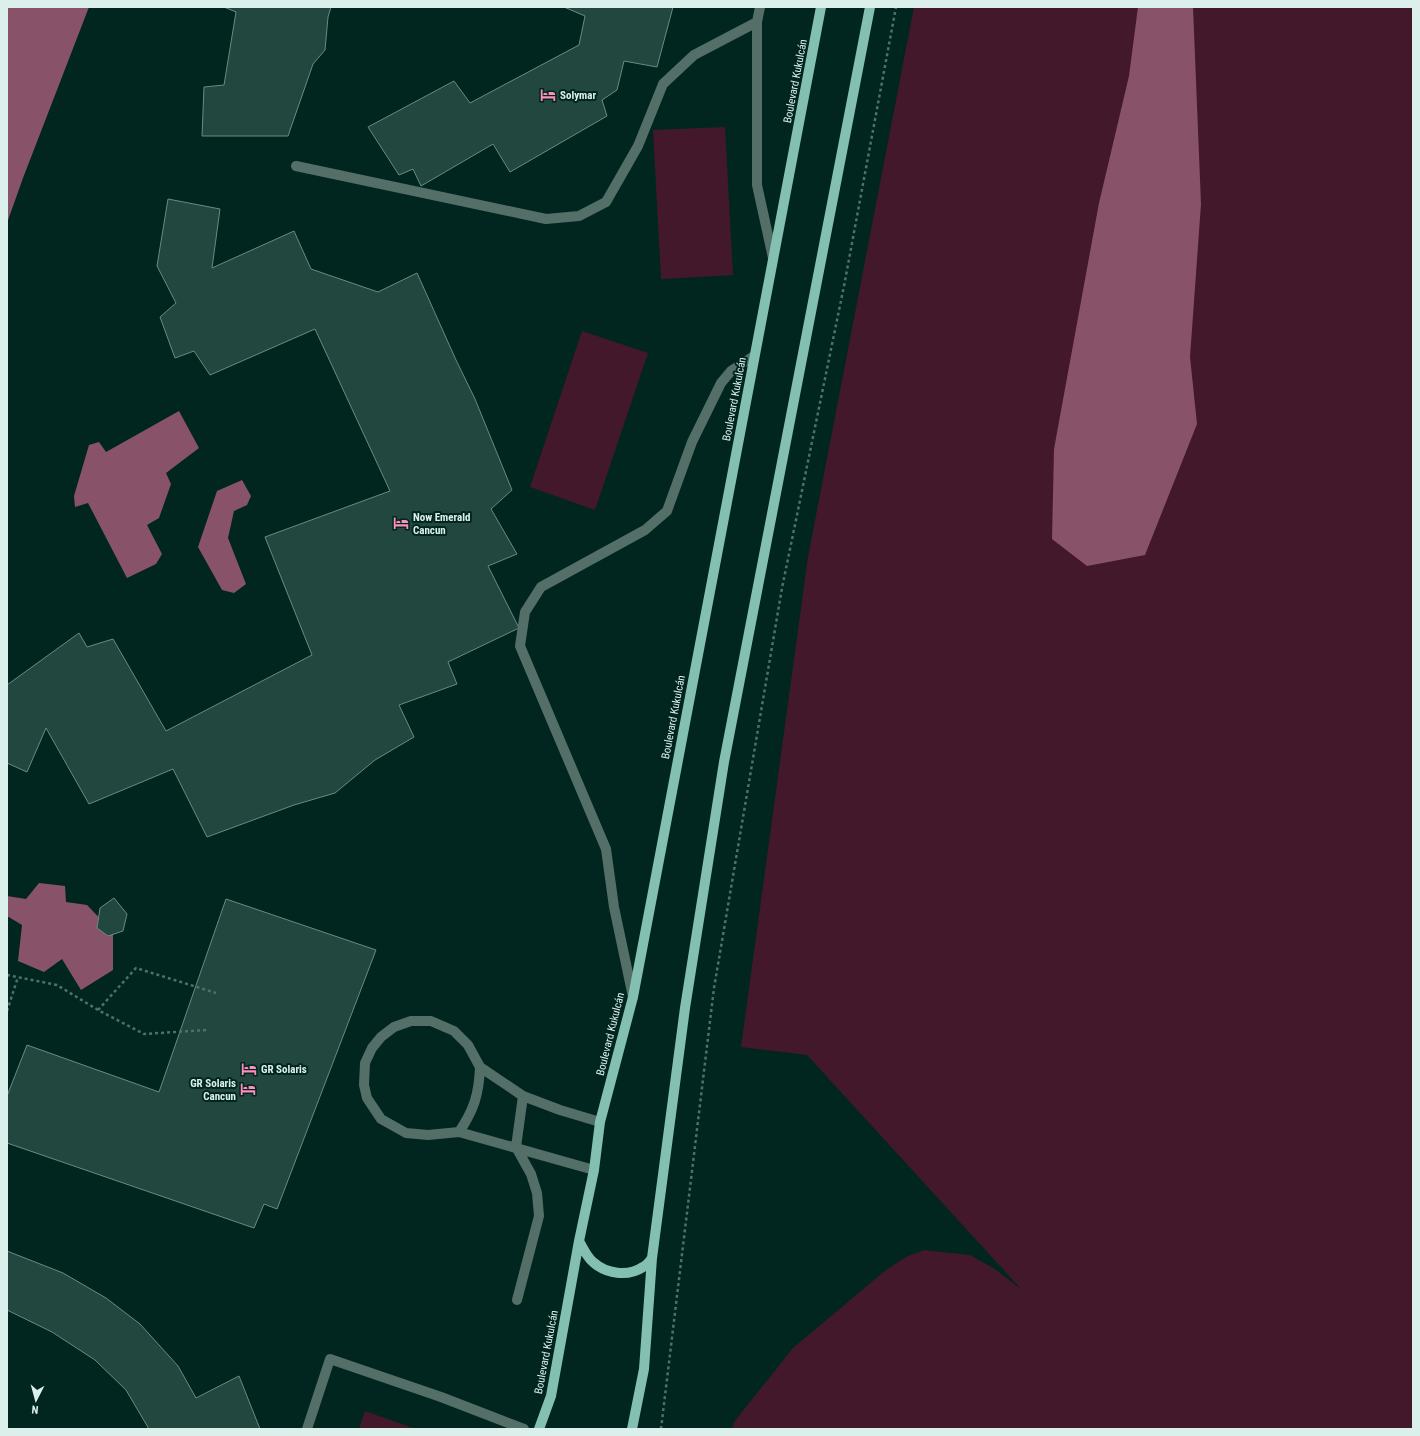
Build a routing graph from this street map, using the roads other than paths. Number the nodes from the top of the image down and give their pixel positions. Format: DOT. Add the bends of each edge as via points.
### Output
graph roads {
  1 [pos="760,7"];
  2 [pos="821,7"];
  3 [pos="870,7"];
  4 [pos="756,22"];
  5 [pos="296,166"];
  6 [pos="773,258"];
  7 [pos="754,356"];
  8 [pos="633,997"];
  9 [pos="480,1067"];
  10 [pos="523,1096"];
  11 [pos="600,1122"];
  12 [pos="459,1132"];
  13 [pos="516,1147"];
  14 [pos="594,1170"];
  15 [pos="579,1241"];
  16 [pos="652,1258"];
  17 [pos="517,1300"];
  18 [pos="307,1429"];
  19 [pos="524,1429"];
  20 [pos="539,1429"];
  21 [pos="632,1429"];
  1 -- 4 [label="lane"];
  2 -- 6 [label="main road, Boulevard Kukulcán"];
  3 -- 16 [label="main road" via="724,762 685,1008"];
  4 -- 5 [label="lane" via="694,56 664,84 638,146 606,202 579,216 546,219"];
  4 -- 6 [label="lane" via="757,185"];
  6 -- 7 [label="main road, Boulevard Kukulcán"];
  7 -- 8 [label="main road, Boulevard Kukulcán"];
  7 -- 8 [label="lane" via="731,371 721,383 692,442 667,511 645,530 541,587 525,612 520,646 606,849 614,907"];
  8 -- 11 [label="main road, Boulevard Kukulcán"];
  9 -- 10 [label="lane"];
  9 -- 12 [label="lane" via="480,1085 476,1102"];
  9 -- 12 [label="lane" via="468,1045 454,1030 431,1021 411,1022 394,1027 372,1048 365,1064 364,1085 367,1098 381,1119 406,1133 428,1135"];
  10 -- 11 [label="lane"];
  10 -- 13 [label="lane"];
  11 -- 14 [label="main road, Boulevard Kukulcán"];
  12 -- 13 [label="lane"];
  13 -- 14 [label="lane"];
  13 -- 17 [label="lane" via="531,1174 537,1193 539,1216"];
  14 -- 15 [label="main road, Boulevard Kukulcán"];
  15 -- 16 [label="main road" via="593,1262 616,1273 634,1272 644,1267"];
  15 -- 20 [label="main road, Boulevard Kukulcán" via="551,1396"];
  16 -- 21 [label="main road" via="644,1369"];
  18 -- 19 [label="lane" via="330,1359"];
}
